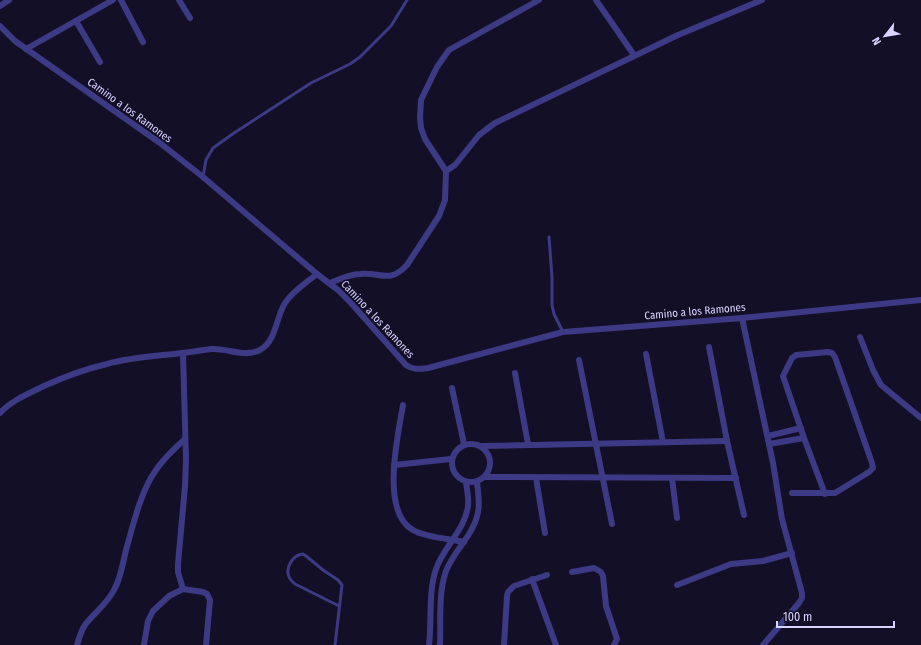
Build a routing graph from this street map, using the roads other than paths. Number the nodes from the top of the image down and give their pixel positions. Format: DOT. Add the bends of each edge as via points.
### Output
graph roads {
  1 [pos="9,0"];
  2 [pos="114,0"];
  3 [pos="121,0"];
  4 [pos="180,0"];
  5 [pos="407,0"];
  6 [pos="539,0"];
  7 [pos="596,0"];
  8 [pos="762,0"];
  9 [pos="0,6"];
  10 [pos="190,18"];
  11 [pos="76,21"];
  12 [pos="0,26"];
  13 [pos="143,42"];
  14 [pos="26,49"];
  15 [pos="634,55"];
  16 [pos="100,62"];
  17 [pos="446,171"];
  18 [pos="203,177"];
  19 [pos="549,237"];
  20 [pos="317,274"];
  21 [pos="330,283"];
  22 [pos="921,300"];
  23 [pos="742,318"];
  24 [pos="563,332"];
  25 [pos="860,337"];
  26 [pos="709,347"];
  27 [pos="183,353"];
  28 [pos="646,354"];
  29 [pos="579,360"];
  30 [pos="515,373"];
  31 [pos="452,388"];
  32 [pos="403,405"];
  33 [pos="0,413"];
  34 [pos="921,418"];
  35 [pos="801,428"];
  36 [pos="768,436"];
  37 [pos="185,438"];
  38 [pos="804,438"];
  39 [pos="727,441"];
  40 [pos="663,442"];
  41 [pos="596,443"];
  42 [pos="464,444"];
  43 [pos="528,444"];
  44 [pos="769,444"];
  45 [pos="481,446"];
  46 [pos="452,458"];
  47 [pos="394,464"];
  48 [pos="484,477"];
  49 [pos="536,478"];
  50 [pos="603,478"];
  51 [pos="672,478"];
  52 [pos="736,478"];
  53 [pos="466,482"];
  54 [pos="477,482"];
  55 [pos="792,493"];
  56 [pos="825,494"];
  57 [pos="744,515"];
  58 [pos="677,518"];
  59 [pos="612,524"];
  60 [pos="545,533"];
  61 [pos="452,539"];
  62 [pos="464,542"];
  63 [pos="792,553"];
  64 [pos="572,572"];
  65 [pos="547,575"];
  66 [pos="532,579"];
  67 [pos="676,585"];
  68 [pos="183,589"];
  69 [pos="339,606"];
  70 [pos="77,645"];
  71 [pos="144,645"];
  72 [pos="206,645"];
  73 [pos="335,645"];
  74 [pos="429,645"];
  75 [pos="440,645"];
  76 [pos="504,645"];
  77 [pos="556,645"];
  78 [pos="614,645"];
  79 [pos="763,645"];
  1 -- 9 [label="street"];
  2 -- 11 [label="street"];
  3 -- 13 [label="street"];
  4 -- 10 [label="street"];
  5 -- 18 [label="lane" via="391,26 360,57 311,83 213,148 206,160"];
  6 -- 17 [label="street" via="449,50 436,67 420,108 421,128 425,139"];
  7 -- 15 [label="street"];
  8 -- 15 [label="street"];
  11 -- 14 [label="street"];
  11 -- 16 [label="street"];
  12 -- 14 [label="street, Camino a los Ramones"];
  14 -- 18 [label="street, Camino a los Ramones" via="160,143"];
  15 -- 17 [label="street" via="495,123 479,135 455,165"];
  17 -- 21 [label="street" via="443,208 401,272 394,276 352,275"];
  18 -- 20 [label="street, Camino a los Ramones"];
  19 -- 24 [label="lane" via="552,305"];
  20 -- 21 [label="street, Camino a los Ramones"];
  20 -- 27 [label="street" via="285,303 272,336 267,345 260,350 246,353 213,349"];
  21 -- 24 [label="street, Camino a los Ramones" via="406,365 414,369 428,368"];
  22 -- 23 [label="street, Camino a los Ramones"];
  23 -- 24 [label="street, Camino a los Ramones"];
  23 -- 36 [label="street"];
  25 -- 34 [label="street" via="881,385"];
  26 -- 39 [label="street"];
  27 -- 33 [label="street" via="130,359 85,370 28,393"];
  27 -- 37 [label="street"];
  28 -- 40 [label="street"];
  29 -- 41 [label="street"];
  30 -- 43 [label="street"];
  31 -- 42 [label="street"];
  32 -- 47 [label="street"];
  35 -- 36 [label="street"];
  35 -- 38 [label="street"];
  35 -- 56 [label="street" via="783,376 796,355 832,353 872,468 834,493"];
  36 -- 44 [label="street"];
  37 -- 68 [label="street" via="185,486 178,564"];
  37 -- 70 [label="street" via="152,476 141,500 114,591 85,625"];
  38 -- 44 [label="street"];
  38 -- 56 [label="street"];
  39 -- 40 [label="street"];
  39 -- 52 [label="street"];
  40 -- 41 [label="street"];
  41 -- 43 [label="street"];
  41 -- 50 [label="street"];
  42 -- 45 [label="street"];
  42 -- 46 [label="street" via="454,452"];
  43 -- 45 [label="street"];
  44 -- 63 [label="street" via="782,519"];
  45 -- 48 [label="street" via="490,460 489,470"];
  46 -- 47 [label="street"];
  46 -- 53 [label="street" via="451,466 454,473"];
  47 -- 61 [label="street" via="394,498 403,522 418,533"];
  48 -- 49 [label="street"];
  48 -- 54 [label="street"];
  49 -- 50 [label="street"];
  49 -- 60 [label="street"];
  50 -- 51 [label="street"];
  50 -- 59 [label="street"];
  51 -- 52 [label="street"];
  51 -- 58 [label="street"];
  52 -- 57 [label="street"];
  53 -- 54 [label="street"];
  53 -- 61 [label="street" via="469,504 467,514"];
  54 -- 62 [label="street" via="478,512"];
  55 -- 56 [label="street"];
  61 -- 62 [label="street"];
  61 -- 74 [label="street" via="436,568 433,581"];
  62 -- 75 [label="street" via="446,572"];
  63 -- 67 [label="street" via="763,561 731,564"];
  63 -- 79 [label="street" via="802,588 802,598"];
  64 -- 78 [label="street" via="594,568 601,572 606,606 617,640"];
  65 -- 66 [label="street"];
  66 -- 76 [label="street" via="514,586 508,592"];
  66 -- 77 [label="street"];
  68 -- 71 [label="street" via="169,596 153,611 148,621"];
  68 -- 72 [label="street" via="203,592 209,597"];
  69 -- 69 [label="lane" via="290,579 288,568 297,555 303,554 340,582 342,585"];
  69 -- 73 [label="lane"];
}
